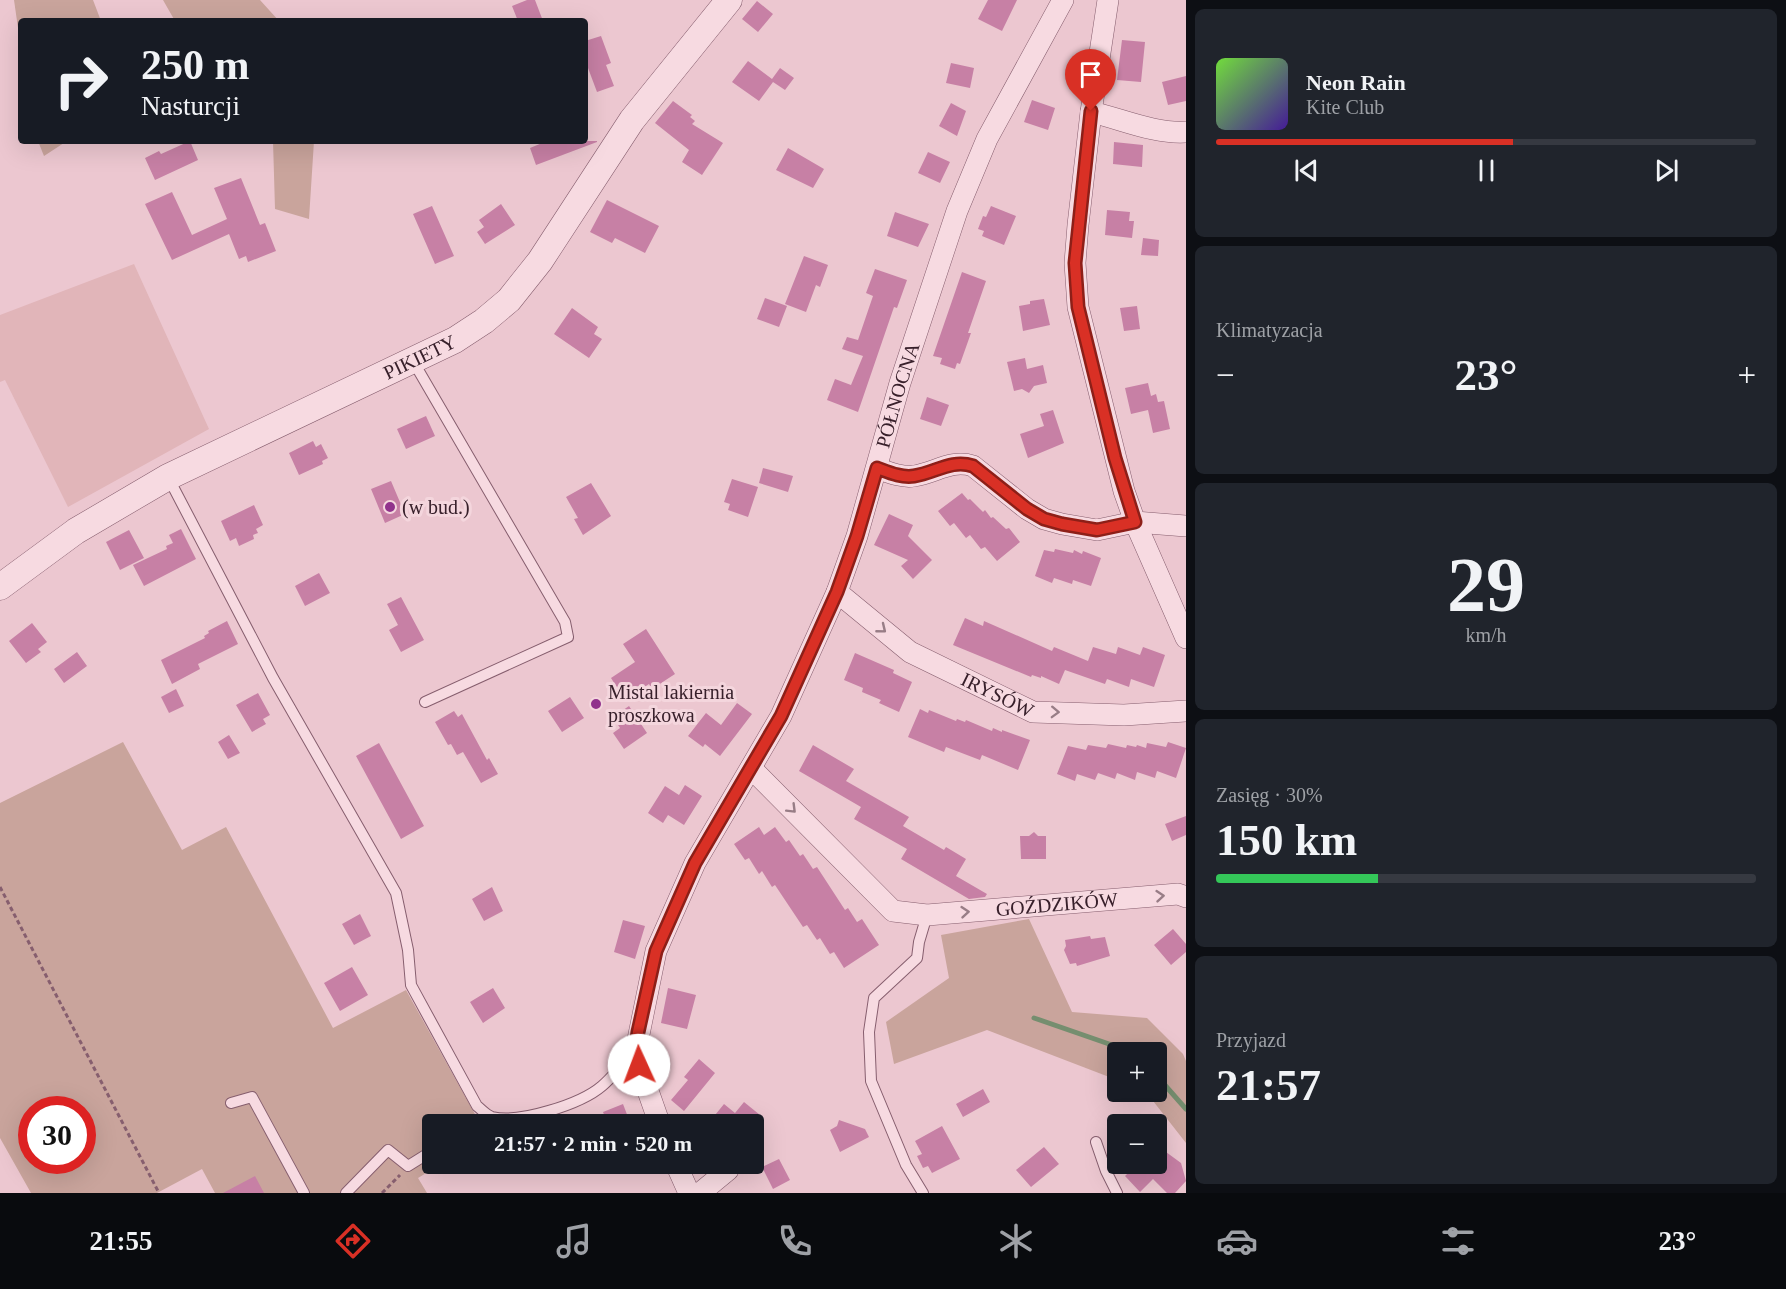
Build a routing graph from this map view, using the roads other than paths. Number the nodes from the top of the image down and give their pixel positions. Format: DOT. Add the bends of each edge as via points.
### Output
graph roads {
  1 [pos="729,0"];
  2 [pos="1063,0"];
  3 [pos="1108,0"];
  4 [pos="1091,111"];
  5 [pos="1186,132"];
  6 [pos="413,361"];
  7 [pos="877,468"];
  8 [pos="168,477"];
  9 [pos="1135,522"];
  10 [pos="1186,526"];
  11 [pos="0,587"];
  12 [pos="837,592"];
  13 [pos="1186,638"];
  14 [pos="424,702"];
  15 [pos="1186,711"];
  16 [pos="751,768"];
  17 [pos="1186,897"];
  18 [pos="927,915"];
  19 [pos="635,1054"];
  20 [pos="231,1103"];
  21 [pos="487,1114"];
  22 [pos="532,1114"];
  23 [pos="656,1114"];
  24 [pos="1096,1142"];
  25 [pos="422,1157"];
  26 [pos="680,1174"];
  27 [pos="723,1174"];
  28 [pos="304,1193"];
  29 [pos="346,1193"];
  30 [pos="689,1193"];
  31 [pos="700,1193"];
  32 [pos="922,1193"];
  33 [pos="1117,1193"];
  1 -- 6 [label="street, PIKIETY" via="632,120 540,261 509,300 455,340"];
  2 -- 7 [label="street, PÓŁNOCNA" via="987,138 957,211 900,383"];
  3 -- 4 [label="street"];
  4 -- 5 [label="street" via="1171,133"];
  4 -- 9 [label="street" via="1075,263 1078,307"];
  6 -- 8 [label="street, PIKIETY"];
  6 -- 14 [label="lane" via="565,622 568,637"];
  7 -- 9 [label="street" via="914,477 963,463 973,466 1044,519 1097,530"];
  7 -- 12 [label="street, PÓŁNOCNA"];
  8 -- 11 [label="street, PIKIETY" via="76,531"];
  8 -- 21 [label="lane" via="273,678 396,892 411,985 477,1106"];
  9 -- 10 [label="street"];
  9 -- 13 [label="street"];
  12 -- 15 [label="street, IRYSÓW, one-way" via="910,651 1033,712 1124,715"];
  12 -- 16 [label="street, PÓŁNOCNA" via="781,716"];
  16 -- 18 [label="street, GOŹDZIKÓW, one-way" via="893,910"];
  16 -- 19 [label="street, PÓŁNOCNA" via="695,863 656,951"];
  18 -- 17 [label="street, GOŹDZIKÓW, one-way" via="1178,894"];
  18 -- 32 [label="lane" via="917,958 874,998 869,1032 871,1081"];
  19 -- 22 [label="lane" via="601,1087 577,1100"];
  19 -- 23 [label="street"];
  20 -- 28 [label="lane" via="252,1096"];
  24 -- 33 [label="lane"];
  25 -- 29 [label="lane" via="408,1166 388,1150"];
  26 -- 30 [label="street"];
  27 -- 31 [label="street"];
}
